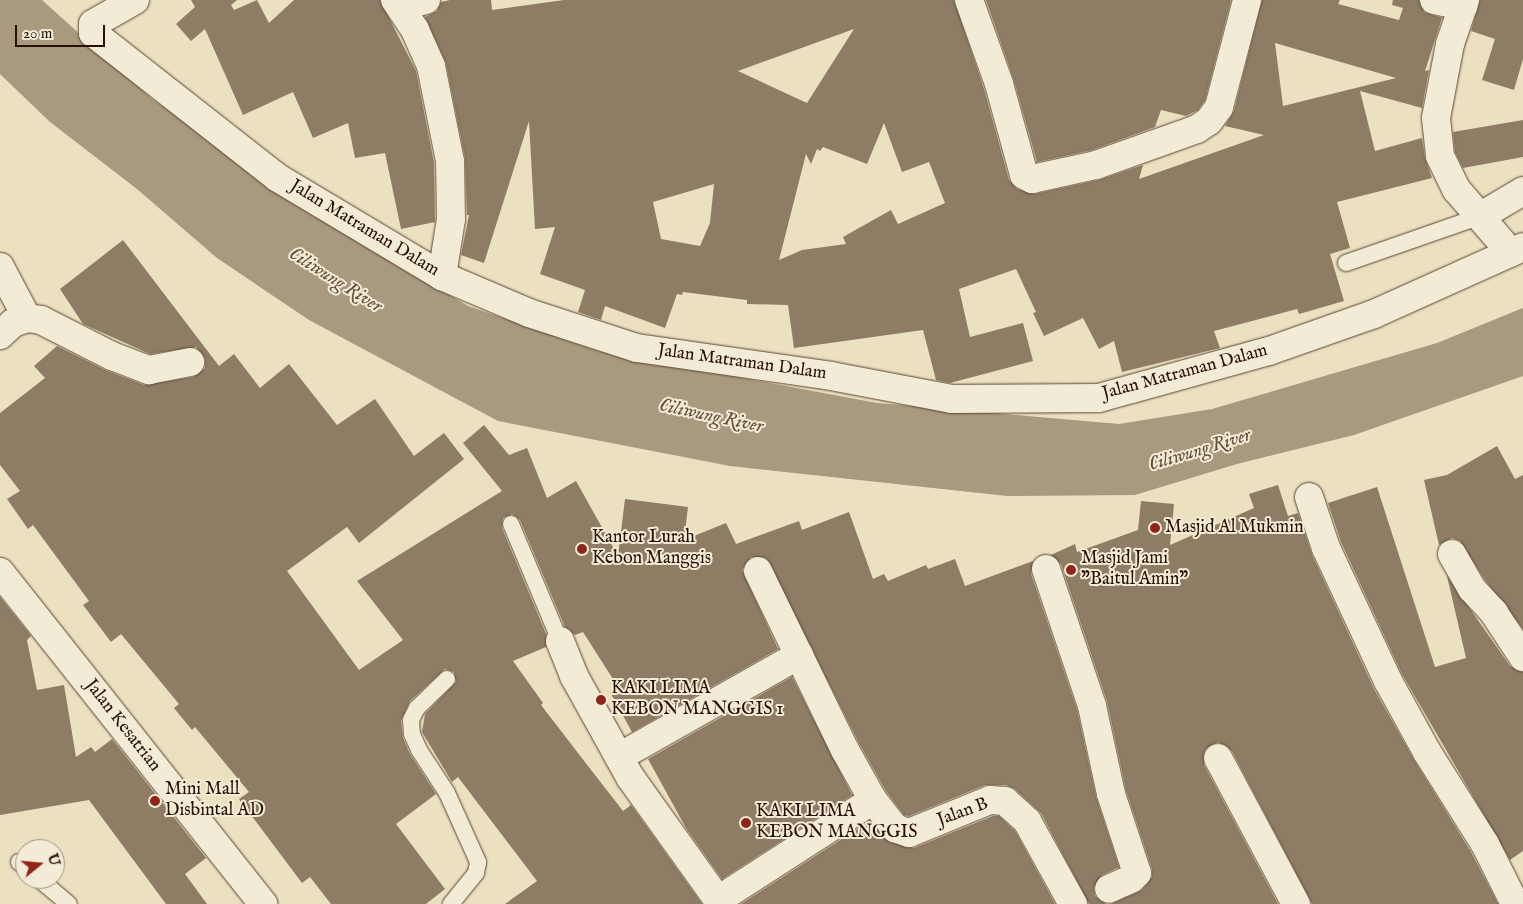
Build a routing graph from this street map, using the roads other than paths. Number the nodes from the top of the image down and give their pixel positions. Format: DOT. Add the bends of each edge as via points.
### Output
graph roads {
  1 [pos="135,0"];
  2 [pos="969,0"];
  3 [pos="1248,0"];
  4 [pos="1434,0"];
  5 [pos="408,2"];
  6 [pos="1464,3"];
  7 [pos="1523,191"];
  8 [pos="1481,216"];
  9 [pos="1517,250"];
  10 [pos="1346,264"];
  11 [pos="0,267"];
  12 [pos="442,276"];
  13 [pos="28,318"];
  14 [pos="0,335"];
  15 [pos="190,362"];
  16 [pos="1309,496"];
  17 [pos="511,524"];
  18 [pos="1452,554"];
  19 [pos="1046,569"];
  20 [pos="758,571"];
  21 [pos="0,572"];
  22 [pos="560,641"];
  23 [pos="799,655"];
  24 [pos="1523,657"];
  25 [pos="447,679"];
  26 [pos="620,757"];
  27 [pos="1218,758"];
  28 [pos="873,800"];
  29 [pos="51,889"];
  30 [pos="1114,897"];
  31 [pos="719,902"];
  32 [pos="69,904"];
  33 [pos="263,904"];
  34 [pos="451,904"];
  35 [pos="1073,904"];
  36 [pos="1082,904"];
  37 [pos="1296,904"];
  38 [pos="1515,904"];
  1 -- 12 [label="street, Jalan Matraman Dalam" via="93,24 93,33 278,178"];
  2 -- 3 [label="street" via="999,84 1024,175 1032,179 1096,165 1209,122 1219,108"];
  4 -- 6 [label="street"];
  5 -- 12 [label="street" via="431,66 450,161 451,219"];
  6 -- 8 [label="street, Jalan Matraman Dalam" via="1450,44 1436,118 1440,156 1456,189"];
  7 -- 8 [label="street"];
  8 -- 9 [label="street, Jalan Matraman Dalam"];
  8 -- 10 [label="lane"];
  9 -- 12 [label="street, Jalan Matraman Dalam" via="1366,317 1269,351 1099,398 952,400 830,376 637,348 529,313"];
  11 -- 13 [label="street"];
  13 -- 14 [label="street" via="13,323"];
  13 -- 15 [label="street" via="41,320 134,366 149,370"];
  16 -- 38 [label="street" via="1326,548 1388,681 1427,752 1485,844"];
  17 -- 22 [label="lane"];
  18 -- 24 [label="street" via="1472,589 1494,613"];
  19 -- 30 [label="street" via="1092,706 1110,794 1137,873"];
  20 -- 23 [label="street, Jalan B"];
  21 -- 33 [label="street, Jalan Kesatrian"];
  22 -- 26 [label="street" via="574,676"];
  23 -- 26 [label="street"];
  23 -- 28 [label="street, Jalan B"];
  25 -- 34 [label="lane" via="417,708 411,720 412,734 419,750 447,793 478,862 476,873"];
  26 -- 31 [label="street"];
  27 -- 37 [label="street"];
  28 -- 31 [label="street"];
  28 -- 35 [label="street, Jalan B" via="895,828 909,833 990,800 1005,801 1027,821"];
  29 -- 32 [label="lane"];
  30 -- 36 [label="street"];
}
